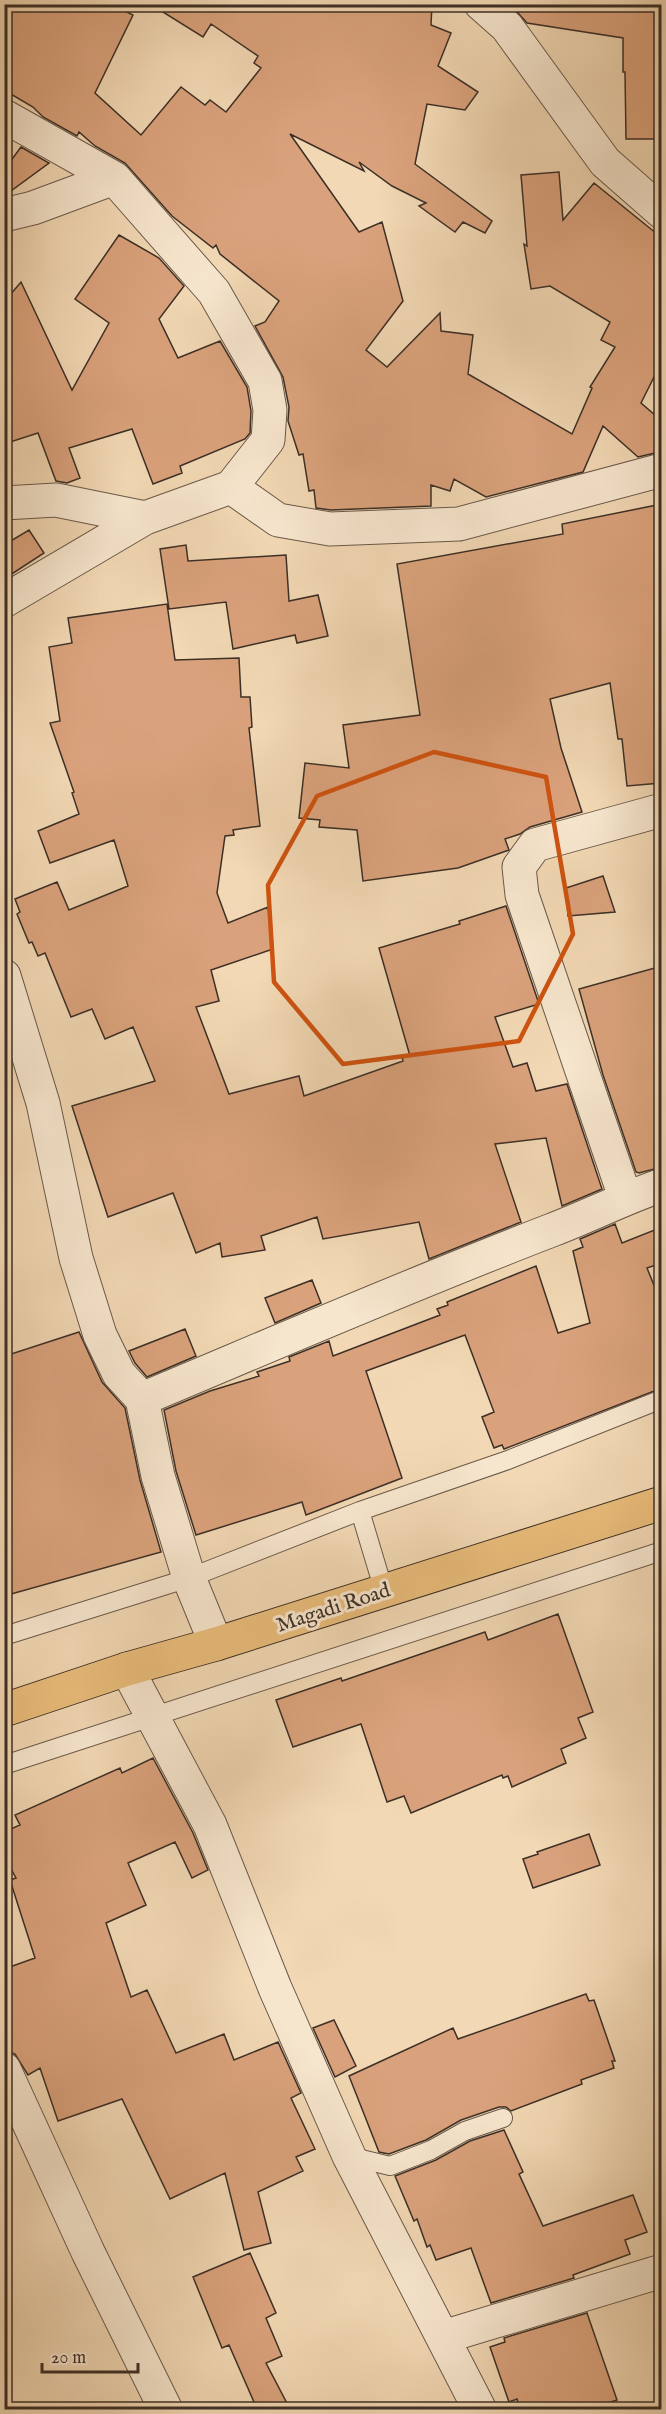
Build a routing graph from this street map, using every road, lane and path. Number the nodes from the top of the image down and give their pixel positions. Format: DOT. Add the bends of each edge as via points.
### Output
graph roads {
  1 [pos="481,4"];
  2 [pos="4,116"];
  3 [pos="114,178"];
  4 [pos="662,212"];
  5 [pos="4,215"];
  6 [pos="662,470"];
  7 [pos="231,487"];
  8 [pos="4,503"];
  9 [pos="146,518"];
  10 [pos="4,601"];
  11 [pos="662,810"];
  12 [pos="4,976"];
  13 [pos="662,1185"];
  14 [pos="625,1197"];
  15 [pos="662,1399"];
  16 [pos="142,1400"];
  17 [pos="662,1503"];
  18 [pos="360,1511"];
  19 [pos="662,1551"];
  20 [pos="189,1578"];
  21 [pos="384,1591"];
  22 [pos="4,1636"];
  23 [pos="216,1644"];
  24 [pos="127,1670"];
  25 [pos="4,1710"];
  26 [pos="153,1719"];
  27 [pos="4,1765"];
  28 [pos="4,2069"];
  29 [pos="502,2118"];
  30 [pos="349,2156"];
  31 [pos="662,2271"];
  32 [pos="443,2337"];
  33 [pos="165,2409"];
  34 [pos="480,2409"];
  1 -- 4 [label="street" via="507,27 605,162"];
  2 -- 3 [label="street"];
  3 -- 5 [label="street"];
  3 -- 7 [label="street" via="214,292 265,381 270,410 268,440"];
  6 -- 7 [label="street" via="459,524 330,529 278,520"];
  7 -- 9 [label="street"];
  8 -- 9 [label="street" via="56,500"];
  9 -- 10 [label="street"];
  11 -- 14 [label="street" via="535,845 519,867 522,895"];
  12 -- 16 [label="street" via="43,1103 76,1258 100,1335 119,1374"];
  13 -- 14 [label="street"];
  14 -- 16 [label="street"];
  15 -- 18 [label="lane" via="508,1460"];
  16 -- 20 [label="street" via="158,1476"];
  17 -- 21 [label="highway, Magadi Road"];
  18 -- 20 [label="lane"];
  18 -- 21 [label="lane"];
  19 -- 26 [label="lane"];
  20 -- 22 [label="lane"];
  20 -- 23 [label="street"];
  21 -- 23 [label="highway, Magadi Road"];
  23 -- 24 [label="highway, Magadi Road"];
  24 -- 25 [label="highway, Magadi Road"];
  24 -- 26 [label="street"];
  26 -- 27 [label="lane"];
  26 -- 30 [label="street" via="210,1825 275,1988"];
  28 -- 33 [label="street"];
  29 -- 30 [label="lane" via="390,2166"];
  30 -- 32 [label="street"];
  31 -- 32 [label="street"];
  32 -- 34 [label="street"];
}
